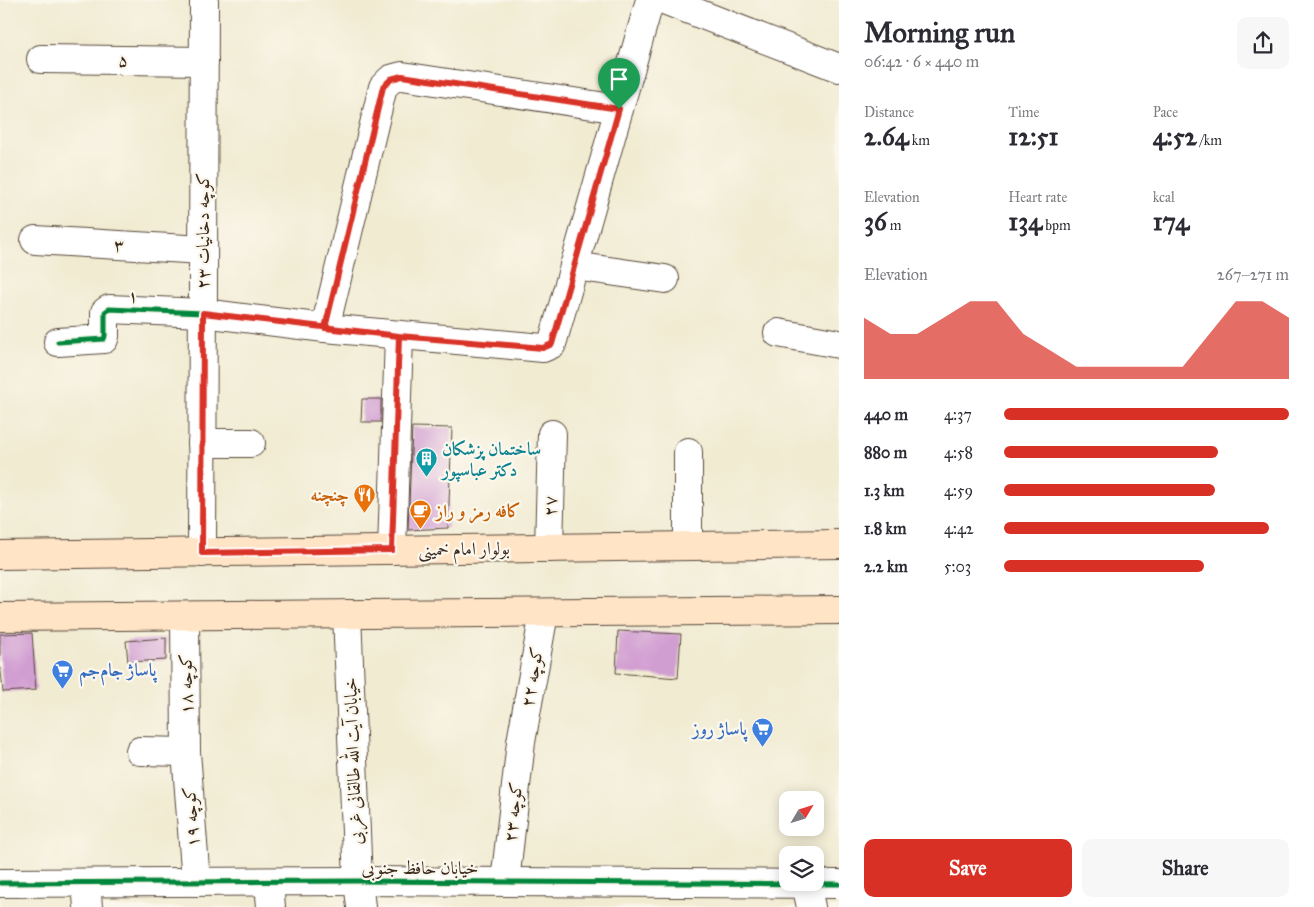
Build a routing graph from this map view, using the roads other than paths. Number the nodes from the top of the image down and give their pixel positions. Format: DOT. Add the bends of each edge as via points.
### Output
graph roads {
  1 [pos="204,0"];
  2 [pos="650,0"];
  3 [pos="664,0"];
  4 [pos="41,59"];
  5 [pos="204,61"];
  6 [pos="839,68"];
  7 [pos="619,109"];
  8 [pos="35,240"];
  9 [pos="203,250"];
  10 [pos="574,266"];
  11 [pos="665,279"];
  12 [pos="203,313"];
  13 [pos="325,328"];
  14 [pos="778,333"];
  15 [pos="399,336"];
  16 [pos="58,342"];
  17 [pos="839,344"];
  18 [pos="552,434"];
  19 [pos="251,442"];
  20 [pos="202,443"];
  21 [pos="688,452"];
  22 [pos="839,544"];
  23 [pos="688,546"];
  24 [pos="549,548"];
  25 [pos="392,550"];
  26 [pos="202,553"];
  27 [pos="0,555"];
  28 [pos="839,610"];
  29 [pos="544,613"];
  30 [pos="347,614"];
  31 [pos="185,616"];
  32 [pos="0,617"];
  33 [pos="521,742"];
  34 [pos="140,751"];
  35 [pos="186,752"];
  36 [pos="196,882"];
  37 [pos="505,882"];
  38 [pos="0,883"];
  39 [pos="839,884"];
  40 [pos="270,894"];
  41 [pos="360,894"];
  42 [pos="87,895"];
  43 [pos="706,895"];
  44 [pos="809,896"];
  1 -- 5 [label="street, کوچه دخانیات ۲۳"];
  2 -- 7 [label="street"];
  3 -- 6 [label="street"];
  4 -- 5 [label="street, ۵"];
  5 -- 9 [label="street, کوچه دخانیات ۲۳"];
  7 -- 10 [label="street"];
  7 -- 13 [label="street" via="402,76 391,79 383,87"];
  8 -- 9 [label="street, ۳"];
  9 -- 12 [label="street, کوچه دخانیات ۲۳"];
  10 -- 11 [label="street"];
  10 -- 15 [label="street" via="552,344 543,348"];
  12 -- 13 [label="street"];
  12 -- 16 [label="street, ۱" via="109,309 105,312 104,339"];
  12 -- 20 [label="street, کوچه دخانیات ۲۳"];
  13 -- 15 [label="street"];
  14 -- 17 [label="street"];
  15 -- 25 [label="street"];
  18 -- 24 [label="street, ۲۷"];
  19 -- 20 [label="street"];
  20 -- 26 [label="street, کوچه دخانیات ۲۳"];
  21 -- 23 [label="street"];
  22 -- 23 [label="main road, بولوار امام خمینی"];
  23 -- 24 [label="main road, بولوار امام خمینی"];
  24 -- 25 [label="main road, بولوار امام خمینی"];
  25 -- 26 [label="main road, بولوار امام خمینی"];
  26 -- 27 [label="main road, بولوار امام خمینی"];
  28 -- 29 [label="main road"];
  29 -- 30 [label="main road"];
  29 -- 33 [label="street, کوچه ۲۲"];
  30 -- 31 [label="main road"];
  30 -- 41 [label="street, خیابان آیت الله طالقانی غربی"];
  31 -- 32 [label="main road"];
  31 -- 35 [label="street, کوچه ۱۸"];
  33 -- 37 [label="street, کوچه ۲۳"];
  34 -- 35 [label="street"];
  35 -- 36 [label="street, کوچه ۱۹"];
  36 -- 40 [label="street, خیابان حافظ جنوبی"];
  36 -- 42 [label="street, خیابان حافظ جنوبی"];
  37 -- 41 [label="street, خیابان حافظ جنوبی"];
  37 -- 43 [label="street, خیابان حافظ جنوبی"];
  38 -- 42 [label="street, خیابان حافظ جنوبی"];
  39 -- 44 [label="street, خیابان حافظ جنوبی"];
  40 -- 41 [label="street, خیابان حافظ جنوبی"];
  43 -- 44 [label="street, خیابان حافظ جنوبی"];
}
